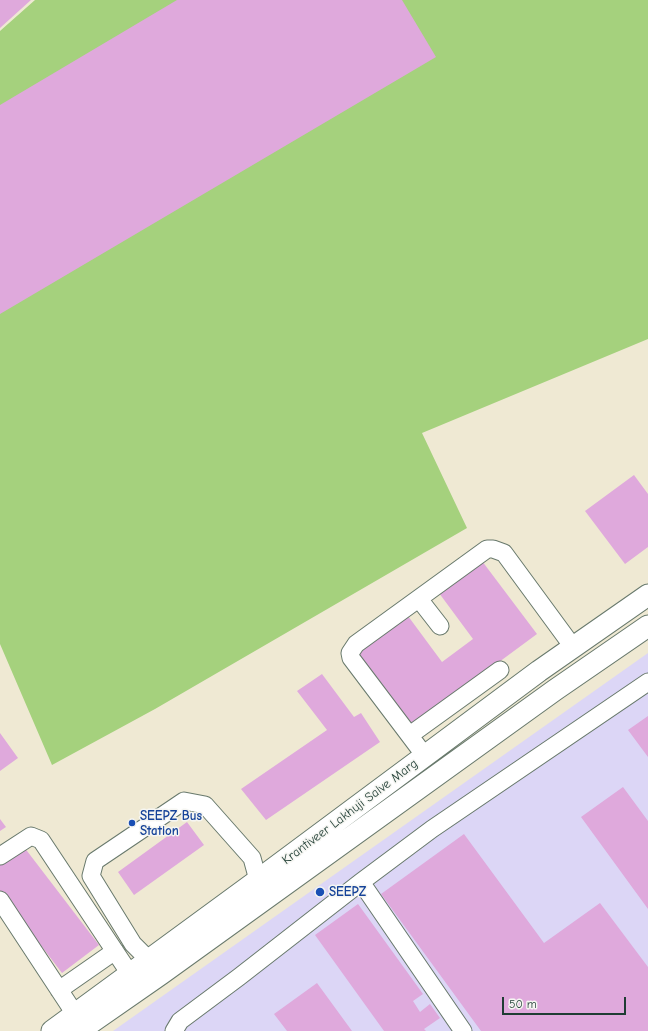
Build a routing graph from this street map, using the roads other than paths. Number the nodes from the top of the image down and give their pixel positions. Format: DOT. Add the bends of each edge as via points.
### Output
graph roads {
  1 [pos="648,595"];
  2 [pos="419,599"];
  3 [pos="440,626"];
  4 [pos="648,626"];
  5 [pos="573,647"];
  6 [pos="500,670"];
  7 [pos="539,671"];
  8 [pos="648,682"];
  9 [pos="555,690"];
  10 [pos="410,735"];
  11 [pos="425,756"];
  12 [pos="0,856"];
  13 [pos="361,882"];
  14 [pos="263,888"];
  15 [pos="0,900"];
  16 [pos="115,951"];
  17 [pos="149,960"];
  18 [pos="130,974"];
  19 [pos="59,990"];
  20 [pos="78,1027"];
  21 [pos="52,1031"];
  22 [pos="174,1031"];
  23 [pos="463,1031"];
  1 -- 5 [label="main road, Krantiveer Lakhuji Salve Marg"];
  2 -- 3 [label="lane"];
  2 -- 5 [label="lane" via="487,549 498,550 504,553"];
  2 -- 10 [label="lane" via="356,644 350,653 351,658"];
  4 -- 9 [label="main road, Krantiveer Lakhuji Salve Marg"];
  5 -- 7 [label="main road, Krantiveer Lakhuji Salve Marg"];
  6 -- 10 [label="lane"];
  7 -- 9 [label="main road"];
  7 -- 11 [label="main road, Krantiveer Lakhuji Salve Marg"];
  8 -- 13 [label="lane" via="432,829"];
  9 -- 14 [label="main road, Krantiveer Lakhuji Salve Marg"];
  10 -- 11 [label="lane"];
  11 -- 14 [label="main road, Krantiveer Lakhuji Salve Marg"];
  12 -- 16 [label="lane" via="31,836 41,840"];
  13 -- 22 [label="lane" via="180,1021"];
  13 -- 23 [label="lane"];
  14 -- 17 [label="main road, Krantiveer Lakhuji Salve Marg"];
  14 -- 17 [label="lane" via="252,858 205,805 184,802 95,861 91,876 134,944"];
  14 -- 20 [label="main road, Krantiveer Lakhuji Salve Marg" via="161,974"];
  15 -- 19 [label="lane"];
  16 -- 18 [label="lane"];
  16 -- 19 [label="lane"];
  17 -- 18 [label="main road, Krantiveer Lakhuji Salve Marg"];
  18 -- 20 [label="main road, Krantiveer Lakhuji Salve Marg"];
  19 -- 20 [label="lane"];
  20 -- 21 [label="main road, Krantiveer Lakhuji Salve Marg"];
}
